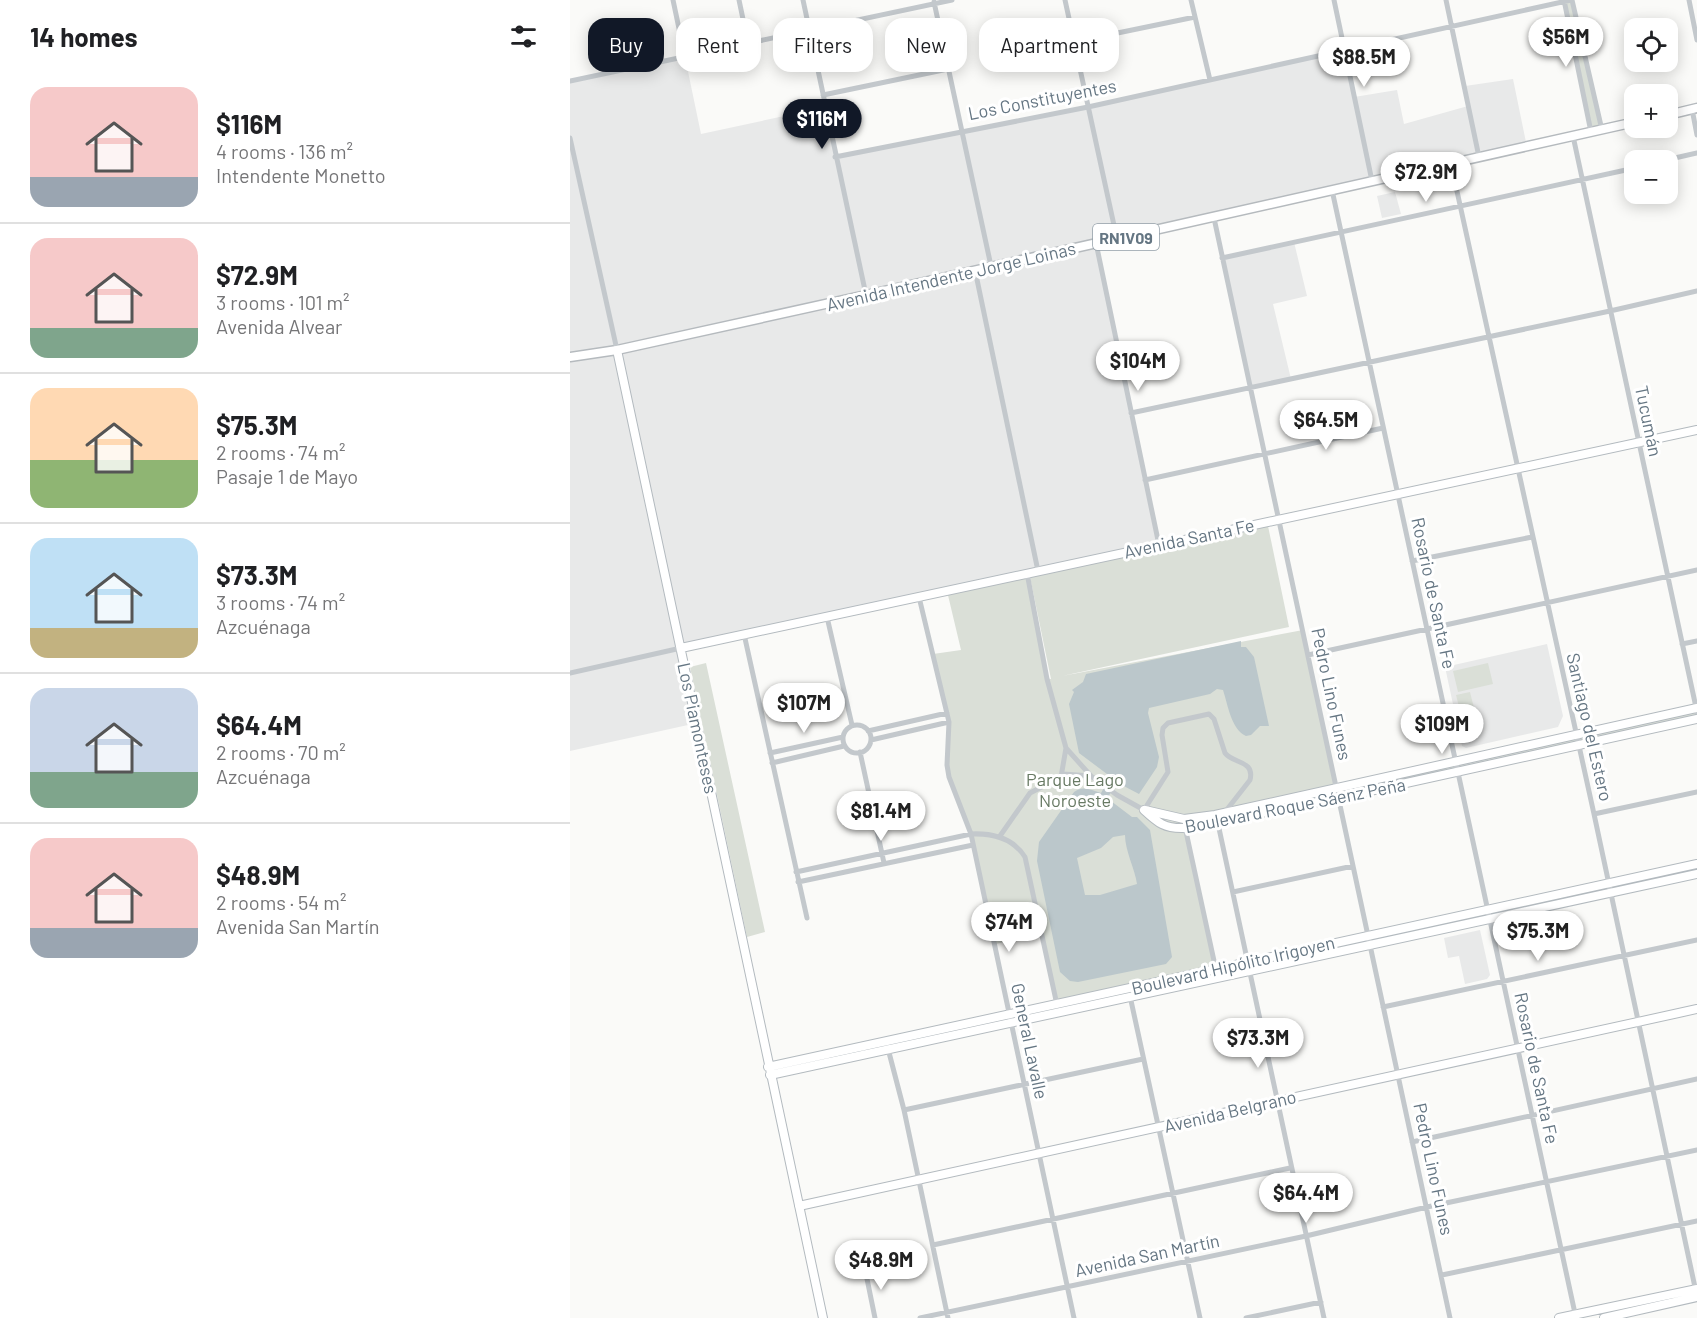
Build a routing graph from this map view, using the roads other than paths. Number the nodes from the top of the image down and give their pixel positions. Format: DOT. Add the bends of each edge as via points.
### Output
graph roads {
  1 [pos="673,0"];
  2 [pos="739,0"];
  3 [pos="803,0"];
  4 [pos="952,0"];
  5 [pos="1065,0"];
  6 [pos="1191,0"];
  7 [pos="1334,0"];
  8 [pos="1446,0"];
  9 [pos="1568,0"];
  10 [pos="1689,0"];
  11 [pos="934,2"];
  12 [pos="1195,17"];
  13 [pos="677,18"];
  14 [pos="743,18"];
  15 [pos="807,18"];
  16 [pos="863,18"];
  17 [pos="937,18"];
  18 [pos="1069,18"];
  19 [pos="1451,26"];
  20 [pos="1696,26"];
  21 [pos="1119,33"];
  22 [pos="1697,40"];
  23 [pos="1344,51"];
  24 [pos="676,59"];
  25 [pos="818,72"];
  26 [pos="934,72"];
  27 [pos="949,72"];
  28 [pos="1080,72"];
  29 [pos="1210,80"];
  30 [pos="570,81"];
  31 [pos="823,95"];
  32 [pos="1088,107"];
  33 [pos="1694,109"];
  34 [pos="1678,113"];
  35 [pos="1624,125"];
  36 [pos="961,130"];
  37 [pos="1602,130"];
  38 [pos="1592,132"];
  39 [pos="1697,135"];
  40 [pos="1572,136"];
  41 [pos="570,138"];
  42 [pos="1697,153"];
  43 [pos="836,156"];
  44 [pos="1479,157"];
  45 [pos="1678,157"];
  46 [pos="1451,164"];
  47 [pos="1624,170"];
  48 [pos="1582,180"];
  49 [pos="1372,181"];
  50 [pos="1332,190"];
  51 [pos="1461,207"];
  52 [pos="1214,218"];
  53 [pos="1341,232"];
  54 [pos="1117,238"];
  55 [pos="1096,243"];
  56 [pos="1222,258"];
  57 [pos="991,266"];
  58 [pos="975,270"];
  59 [pos="1697,291"];
  60 [pos="866,295"];
  61 [pos="1610,311"];
  62 [pos="1490,337"];
  63 [pos="617,350"];
  64 [pos="570,357"];
  65 [pos="1369,363"];
  66 [pos="1250,387"];
  67 [pos="1131,413"];
  68 [pos="1383,428"];
  69 [pos="1697,430"];
  70 [pos="1639,443"];
  71 [pos="1264,452"];
  72 [pos="1517,468"];
  73 [pos="1145,480"];
  74 [pos="1397,494"];
  75 [pos="1278,519"];
  76 [pos="1532,537"];
  77 [pos="1159,545"];
  78 [pos="1412,561"];
  79 [pos="1697,570"];
  80 [pos="1038,571"];
  81 [pos="1027,573"];
  82 [pos="1668,576"];
  83 [pos="919,597"];
  84 [pos="1547,603"];
  85 [pos="826,617"];
  86 [pos="1426,628"];
  87 [pos="744,634"];
  88 [pos="1697,641"];
  89 [pos="1682,644"];
  90 [pos="681,648"];
  91 [pos="1308,655"];
  92 [pos="570,672"];
  93 [pos="1697,710"];
  94 [pos="947,714"];
  95 [pos="1697,719"];
  96 [pos="949,722"];
  97 [pos="852,725"];
  98 [pos="868,731"];
  99 [pos="1576,735"];
  100 [pos="843,736"];
  101 [pos="871,740"];
  102 [pos="1578,745"];
  103 [pos="844,746"];
  104 [pos="1066,748"];
  105 [pos="860,752"];
  106 [pos="770,753"];
  107 [pos="1455,762"];
  108 [pos="772,763"];
  109 [pos="1458,771"];
  110 [pos="1063,774"];
  111 [pos="1091,776"];
  112 [pos="1336,787"];
  113 [pos="1697,792"];
  114 [pos="1338,798"];
  115 [pos="1144,810"];
  116 [pos="1225,813"];
  117 [pos="1594,814"];
  118 [pos="1184,819"];
  119 [pos="1216,819"];
  120 [pos="1185,828"];
  121 [pos="971,834"];
  122 [pos="1000,836"];
  123 [pos="973,845"];
  124 [pos="882,853"];
  125 [pos="884,863"];
  126 [pos="1697,864"];
  127 [pos="1353,866"];
  128 [pos="796,872"];
  129 [pos="1697,874"];
  130 [pos="798,882"];
  131 [pos="1608,883"];
  132 [pos="1233,892"];
  133 [pos="1611,892"];
  134 [pos="1487,909"];
  135 [pos="807,918"];
  136 [pos="1490,919"];
  137 [pos="1368,934"];
  138 [pos="1697,940"];
  139 [pos="1370,945"];
  140 [pos="1623,956"];
  141 [pos="1249,961"];
  142 [pos="1216,970"];
  143 [pos="1250,970"];
  144 [pos="1503,982"];
  145 [pos="1129,992"];
  146 [pos="1057,1005"];
  147 [pos="1383,1008"];
  148 [pos="1697,1010"];
  149 [pos="1010,1018"];
  150 [pos="1639,1023"];
  151 [pos="887,1044"];
  152 [pos="1518,1048"];
  153 [pos="1143,1059"];
  154 [pos="769,1070"];
  155 [pos="1399,1074"];
  156 [pos="1697,1079"];
  157 [pos="1024,1085"];
  158 [pos="1653,1089"];
  159 [pos="1277,1101"];
  160 [pos="904,1110"];
  161 [pos="1532,1115"];
  162 [pos="1158,1127"];
  163 [pos="1413,1142"];
  164 [pos="1697,1150"];
  165 [pos="1039,1152"];
  166 [pos="1667,1156"];
  167 [pos="1290,1168"];
  168 [pos="918,1178"];
  169 [pos="1546,1182"];
  170 [pos="1172,1193"];
  171 [pos="799,1206"];
  172 [pos="1426,1208"];
  173 [pos="1053,1219"];
  174 [pos="1697,1221"];
  175 [pos="1682,1224"];
  176 [pos="1306,1236"];
  177 [pos="933,1245"];
  178 [pos="1561,1250"];
  179 [pos="1186,1261"];
  180 [pos="865,1269"];
  181 [pos="1442,1275"];
  182 [pos="1067,1287"];
  183 [pos="1697,1293"];
  184 [pos="1321,1302"];
  185 [pos="947,1315"];
  186 [pos="1576,1316"];
  187 [pos="823,1318"];
  188 [pos="875,1318"];
  189 [pos="920,1318"];
  190 [pos="1074,1318"];
  191 [pos="1200,1318"];
  192 [pos="1246,1318"];
  193 [pos="1324,1318"];
  194 [pos="1450,1318"];
  195 [pos="1559,1318"];
  196 [pos="1604,1318"];
  1 -- 13 [label="street"];
  2 -- 14 [label="street"];
  3 -- 15 [label="street"];
  4 -- 11 [label="street"];
  5 -- 18 [label="street"];
  6 -- 12 [label="street"];
  7 -- 23 [label="street"];
  8 -- 19 [label="street"];
  9 -- 19 [label="street, Los Constituyentes"];
  9 -- 37 [label="street"];
  9 -- 38 [label="street"];
  10 -- 20 [label="street"];
  11 -- 16 [label="street"];
  11 -- 17 [label="street"];
  12 -- 21 [label="street"];
  12 -- 29 [label="street"];
  19 -- 23 [label="street, Los Constituyentes"];
  19 -- 44 [label="street"];
  20 -- 22 [label="street"];
  23 -- 29 [label="street, Los Constituyentes"];
  23 -- 49 [label="street"];
  24 -- 30 [label="street"];
  25 -- 31 [label="street"];
  26 -- 31 [label="street"];
  27 -- 36 [label="street"];
  28 -- 32 [label="street"];
  29 -- 32 [label="street, Los Constituyentes"];
  31 -- 43 [label="street"];
  32 -- 36 [label="street, Los Constituyentes"];
  32 -- 54 [label="street"];
  33 -- 34 [label="main road"];
  33 -- 39 [label="street"];
  35 -- 37 [label="main road, Avenida Intendente Jorge Loinas / RN1V09"];
  36 -- 43 [label="street, Los Constituyentes"];
  36 -- 57 [label="street"];
  37 -- 38 [label="main road, Avenida Intendente Jorge Loinas / RN1V09"];
  38 -- 40 [label="main road, Avenida Intendente Jorge Loinas / RN1V09"];
  40 -- 44 [label="main road, Avenida Intendente Jorge Loinas / RN1V09"];
  40 -- 48 [label="street, Tucumán"];
  41 -- 63 [label="street, Los Piamonteses"];
  42 -- 45 [label="street"];
  43 -- 60 [label="street"];
  44 -- 46 [label="main road, Avenida Intendente Jorge Loinas / RN1V09"];
  46 -- 49 [label="main road, Avenida Intendente Jorge Loinas / RN1V09"];
  46 -- 51 [label="street, Santiago del Estero"];
  47 -- 48 [label="street"];
  48 -- 51 [label="street"];
  48 -- 61 [label="street, Tucumán"];
  49 -- 50 [label="main road, Avenida Intendente Jorge Loinas / RN1V09"];
  50 -- 52 [label="main road, Avenida Intendente Jorge Loinas / RN1V09"];
  50 -- 53 [label="street, Rosario de Santa Fe"];
  51 -- 53 [label="street"];
  51 -- 62 [label="street, Santiago del Estero"];
  52 -- 54 [label="main road, Avenida Intendente Jorge Loinas / RN1V09"];
  52 -- 56 [label="street, Pedro Lino Funes"];
  53 -- 56 [label="street"];
  53 -- 65 [label="street, Rosario de Santa Fe"];
  54 -- 55 [label="main road, Avenida Intendente Jorge Loinas / RN1V09"];
  55 -- 57 [label="main road, Avenida Intendente Jorge Loinas / RN1V09"];
  55 -- 67 [label="street"];
  56 -- 66 [label="street, Pedro Lino Funes"];
  57 -- 58 [label="main road, Avenida Intendente Jorge Loinas / RN1V09"];
  58 -- 60 [label="main road, Avenida Intendente Jorge Loinas / RN1V09"];
  58 -- 80 [label="street"];
  59 -- 61 [label="street"];
  60 -- 63 [label="main road, Avenida Intendente Jorge Loinas / RN1V09"];
  61 -- 62 [label="street"];
  61 -- 70 [label="street, Tucumán"];
  62 -- 65 [label="street"];
  62 -- 72 [label="street, Santiago del Estero"];
  63 -- 64 [label="main road, RN1V09"];
  63 -- 90 [label="street, Los Piamonteses"];
  65 -- 66 [label="street"];
  65 -- 68 [label="street, Rosario de Santa Fe"];
  66 -- 67 [label="street"];
  66 -- 71 [label="street, Pedro Lino Funes"];
  67 -- 73 [label="street"];
  68 -- 71 [label="street"];
  68 -- 74 [label="street, Rosario de Santa Fe"];
  69 -- 70 [label="street, Avenida Santa Fe"];
  70 -- 72 [label="street, Avenida Santa Fe"];
  70 -- 82 [label="street, Tucumán"];
  71 -- 73 [label="street"];
  71 -- 75 [label="street, Pedro Lino Funes"];
  72 -- 74 [label="street, Avenida Santa Fe"];
  72 -- 76 [label="street, Santiago del Estero"];
  73 -- 77 [label="street"];
  74 -- 75 [label="street, Avenida Santa Fe"];
  74 -- 78 [label="street, Rosario de Santa Fe"];
  75 -- 77 [label="street, Avenida Santa Fe"];
  75 -- 91 [label="street, Pedro Lino Funes"];
  76 -- 78 [label="street"];
  76 -- 84 [label="street, Santiago del Estero"];
  77 -- 80 [label="street, Avenida Santa Fe"];
  78 -- 86 [label="street, Rosario de Santa Fe"];
  79 -- 82 [label="street"];
  80 -- 81 [label="street, Avenida Santa Fe"];
  81 -- 83 [label="street, Avenida Santa Fe"];
  81 -- 104 [label="street" via="1047,679"];
  82 -- 84 [label="street"];
  82 -- 89 [label="street, Tucumán"];
  83 -- 85 [label="street, Avenida Santa Fe"];
  83 -- 94 [label="street, General Lavalle"];
  84 -- 86 [label="street"];
  84 -- 99 [label="street, Santiago del Estero"];
  85 -- 87 [label="street, Avenida Santa Fe"];
  85 -- 97 [label="street"];
  86 -- 91 [label="street"];
  86 -- 107 [label="street, Rosario de Santa Fe"];
  87 -- 90 [label="street, Avenida Santa Fe"];
  87 -- 106 [label="street"];
  88 -- 89 [label="street"];
  89 -- 93 [label="street, Tucumán"];
  90 -- 92 [label="street"];
  90 -- 154 [label="street, Los Piamonteses"];
  91 -- 112 [label="street, Pedro Lino Funes"];
  93 -- 99 [label="street, Boulevard Roque Sáenz Peña"];
  94 -- 96 [label="street, General Lavalle"];
  94 -- 98 [label="street"];
  95 -- 102 [label="street, Boulevard Roque Sáenz Peña"];
  96 -- 101 [label="street"];
  96 -- 121 [label="street, General Lavalle" via="949,777"];
  97 -- 98 [label="street"];
  97 -- 100 [label="street"];
  98 -- 101 [label="street"];
  99 -- 102 [label="street, Santiago del Estero"];
  99 -- 107 [label="street, Boulevard Roque Sáenz Peña"];
  100 -- 103 [label="street"];
  100 -- 106 [label="street"];
  101 -- 105 [label="street"];
  102 -- 109 [label="street, Boulevard Roque Sáenz Peña"];
  102 -- 117 [label="street, Santiago del Estero"];
  103 -- 105 [label="street" via="851,752"];
  103 -- 108 [label="street"];
  104 -- 110 [label="street"];
  104 -- 111 [label="street, Boulevard Roque Sáenz Peña"];
  105 -- 124 [label="street"];
  106 -- 108 [label="street"];
  107 -- 109 [label="street, Rosario de Santa Fe"];
  107 -- 112 [label="street, Boulevard Roque Sáenz Peña"];
  108 -- 128 [label="street"];
  109 -- 114 [label="street, Boulevard Roque Sáenz Peña"];
  109 -- 134 [label="street, Rosario de Santa Fe"];
  110 -- 111 [label="street"];
  110 -- 122 [label="street" via="1030,793"];
  111 -- 115 [label="street, Boulevard Roque Sáenz Peña"];
  112 -- 114 [label="street, Pedro Lino Funes"];
  112 -- 116 [label="street, Boulevard Roque Sáenz Peña"];
  113 -- 117 [label="street"];
  114 -- 119 [label="street, Boulevard Roque Sáenz Peña"];
  114 -- 127 [label="street, Pedro Lino Funes"];
  115 -- 116 [label="street" via="1168,772 1163,728 1168,723 1209,714 1225,753 1249,767 1251,775"];
  115 -- 118 [label="street, Boulevard Roque Sáenz Peña"];
  115 -- 120 [label="street, Boulevard Roque Sáenz Peña" via="1159,824"];
  116 -- 119 [label="street, Boulevard Roque Sáenz Peña"];
  117 -- 131 [label="street, Santiago del Estero"];
  118 -- 119 [label="street, Boulevard Roque Sáenz Peña"];
  118 -- 120 [label="street"];
  119 -- 120 [label="street, Boulevard Roque Sáenz Peña"];
  119 -- 132 [label="street"];
  120 -- 142 [label="street"];
  121 -- 122 [label="street"];
  121 -- 123 [label="street, General Lavalle"];
  121 -- 124 [label="street"];
  122 -- 146 [label="street" via="1025,857"];
  123 -- 125 [label="street"];
  123 -- 149 [label="street, General Lavalle"];
  124 -- 125 [label="street"];
  124 -- 128 [label="street"];
  125 -- 130 [label="street"];
  126 -- 131 [label="street, Boulevard Hipólito Irigoyen"];
  127 -- 132 [label="street"];
  127 -- 137 [label="street, Pedro Lino Funes"];
  128 -- 130 [label="street"];
  129 -- 133 [label="street, Boulevard Hipólito Irigoyen"];
  130 -- 135 [label="street"];
  131 -- 133 [label="street, Santiago del Estero"];
  131 -- 134 [label="street, Boulevard Hipólito Irigoyen"];
  132 -- 141 [label="street"];
  133 -- 136 [label="street, Boulevard Hipólito Irigoyen"];
  133 -- 140 [label="street, Santiago del Estero"];
  134 -- 136 [label="street, Rosario de Santa Fe"];
  134 -- 137 [label="street, Boulevard Hipólito Irigoyen"];
  136 -- 139 [label="street, Boulevard Hipólito Irigoyen"];
  136 -- 144 [label="street, Rosario de Santa Fe"];
  137 -- 139 [label="street, Pedro Lino Funes"];
  137 -- 141 [label="street, Boulevard Hipólito Irigoyen"];
  138 -- 140 [label="street"];
  139 -- 143 [label="street, Boulevard Hipólito Irigoyen"];
  139 -- 147 [label="street, Pedro Lino Funes"];
  140 -- 144 [label="street"];
  140 -- 150 [label="street, Santiago del Estero"];
  141 -- 142 [label="street, Boulevard Hipólito Irigoyen"];
  141 -- 143 [label="street"];
  142 -- 145 [label="street, Boulevard Hipólito Irigoyen"];
  143 -- 145 [label="street, Boulevard Hipólito Irigoyen"];
  143 -- 159 [label="street"];
  144 -- 147 [label="street"];
  144 -- 152 [label="street, Rosario de Santa Fe"];
  145 -- 146 [label="street, Boulevard Hipólito Irigoyen"];
  145 -- 149 [label="street, Boulevard Hipólito Irigoyen"];
  145 -- 153 [label="street"];
  146 -- 149 [label="street, Boulevard Hipólito Irigoyen"];
  147 -- 155 [label="street, Pedro Lino Funes"];
  148 -- 150 [label="street, Avenida Belgrano"];
  149 -- 151 [label="street, Boulevard Hipólito Irigoyen"];
  149 -- 157 [label="street, General Lavalle"];
  150 -- 152 [label="street, Avenida Belgrano"];
  150 -- 158 [label="street, Santiago del Estero"];
  151 -- 154 [label="street, Boulevard Hipólito Irigoyen"];
  151 -- 160 [label="street"];
  152 -- 155 [label="street, Avenida Belgrano"];
  152 -- 161 [label="street, Rosario de Santa Fe"];
  153 -- 157 [label="street"];
  153 -- 162 [label="street"];
  154 -- 171 [label="street, Los Piamonteses"];
  155 -- 159 [label="street, Avenida Belgrano"];
  155 -- 163 [label="street, Pedro Lino Funes"];
  156 -- 158 [label="street"];
  157 -- 160 [label="street"];
  157 -- 165 [label="street, General Lavalle"];
  158 -- 161 [label="street"];
  158 -- 166 [label="street, Santiago del Estero"];
  159 -- 162 [label="street, Avenida Belgrano"];
  159 -- 167 [label="street"];
  160 -- 168 [label="street"];
  161 -- 163 [label="street"];
  161 -- 169 [label="street, Rosario de Santa Fe"];
  162 -- 165 [label="street, Avenida Belgrano"];
  162 -- 170 [label="street"];
  163 -- 172 [label="street, Pedro Lino Funes"];
  164 -- 166 [label="street, Avenida San Martín"];
  165 -- 168 [label="street, Avenida Belgrano"];
  165 -- 173 [label="street, General Lavalle"];
  166 -- 169 [label="street, Avenida San Martín"];
  166 -- 175 [label="street, Santiago del Estero"];
  167 -- 170 [label="street"];
  167 -- 176 [label="street"];
  168 -- 171 [label="street, Avenida Belgrano"];
  168 -- 177 [label="street"];
  169 -- 172 [label="street, Avenida San Martín"];
  169 -- 178 [label="street, Rosario de Santa Fe"];
  170 -- 173 [label="street"];
  170 -- 179 [label="street"];
  171 -- 187 [label="street, Los Piamonteses"];
  172 -- 176 [label="street, Avenida San Martín"];
  172 -- 181 [label="street, Pedro Lino Funes"];
  173 -- 177 [label="street"];
  173 -- 182 [label="street, General Lavalle"];
  174 -- 175 [label="street"];
  175 -- 178 [label="street"];
  175 -- 183 [label="street, Santiago del Estero"];
  176 -- 179 [label="street, Avenida San Martín"];
  176 -- 184 [label="street"];
  177 -- 185 [label="street"];
  178 -- 181 [label="street"];
  178 -- 186 [label="street, Rosario de Santa Fe"];
  179 -- 182 [label="street, Avenida San Martín"];
  179 -- 191 [label="street"];
  180 -- 188 [label="street"];
  181 -- 194 [label="street, Pedro Lino Funes"];
  182 -- 185 [label="street, Avenida San Martín"];
  182 -- 190 [label="street, General Lavalle"];
  183 -- 186 [label="street"];
  183 -- 196 [label="street"];
  184 -- 192 [label="street"];
  184 -- 193 [label="street"];
  185 -- 189 [label="street, Avenida San Martín"];
  186 -- 195 [label="street"];
}
